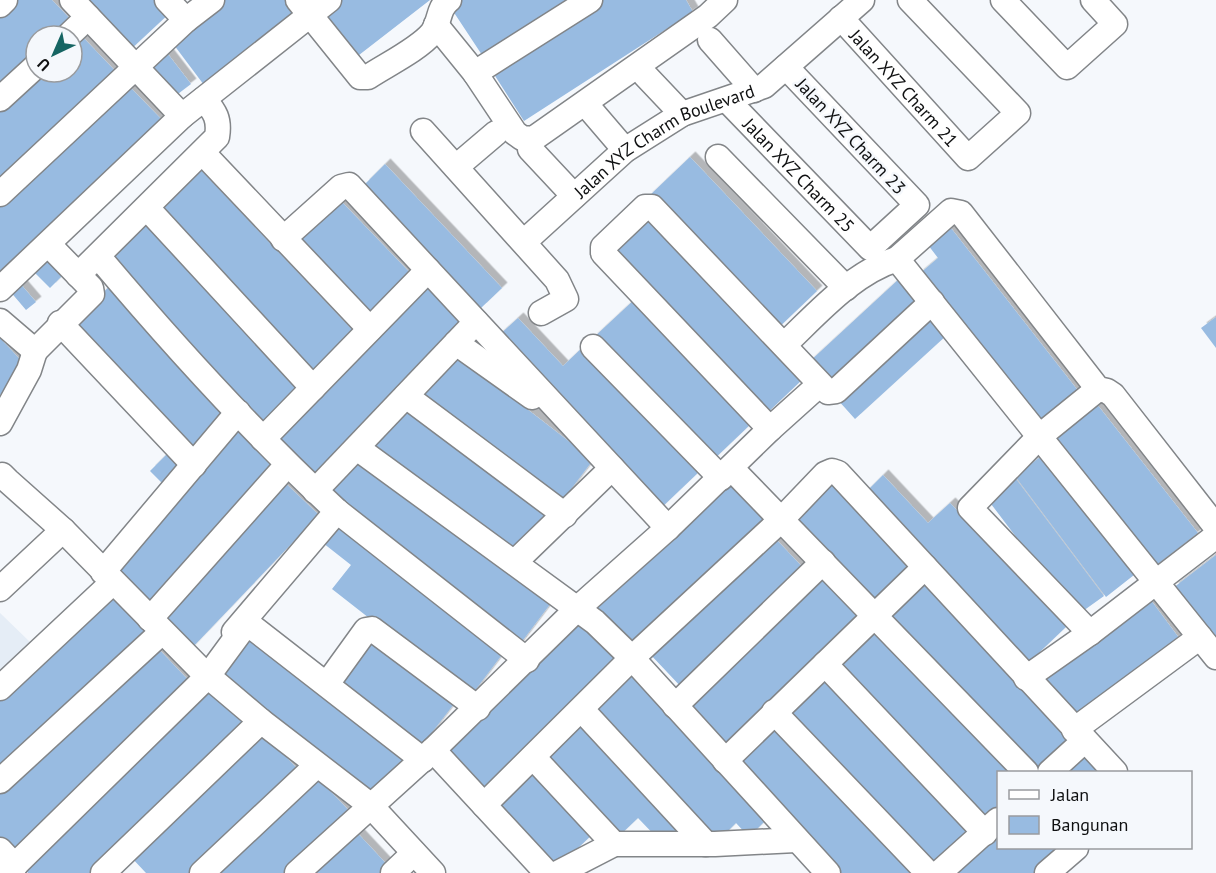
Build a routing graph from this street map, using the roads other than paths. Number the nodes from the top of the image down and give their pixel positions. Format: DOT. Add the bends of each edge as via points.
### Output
graph roads {
  1 [pos="5,0"];
  2 [pos="212,0"];
  3 [pos="329,0"];
  4 [pos="449,0"];
  5 [pos="590,0"];
  6 [pos="862,0"];
  7 [pos="910,0"];
  8 [pos="1003,0"];
  9 [pos="1097,2"];
  10 [pos="0,5"];
  11 [pos="711,5"];
  12 [pos="177,8"];
  13 [pos="304,8"];
  14 [pos="80,9"];
  15 [pos="841,18"];
  16 [pos="73,24"];
  17 [pos="436,25"];
  18 [pos="710,40"];
  19 [pos="134,67"];
  20 [pos="786,67"];
  21 [pos="475,73"];
  22 [pos="645,75"];
  23 [pos="24,77"];
  24 [pos="754,90"];
  25 [pos="0,99"];
  26 [pos="204,99"];
  27 [pos="727,100"];
  28 [pos="589,108"];
  29 [pos="682,114"];
  30 [pos="182,116"];
  31 [pos="423,131"];
  32 [pos="496,133"];
  33 [pos="530,149"];
  34 [pos="625,150"];
  35 [pos="203,153"];
  36 [pos="718,158"];
  37 [pos="456,167"];
  38 [pos="0,194"];
  39 [pos="574,196"];
  40 [pos="147,208"];
  41 [pos="283,239"];
  42 [pos="525,241"];
  43 [pos="49,245"];
  44 [pos="870,248"];
  45 [pos="98,256"];
  46 [pos="897,259"];
  47 [pos="428,270"];
  48 [pos="78,275"];
  49 [pos="846,288"];
  50 [pos="0,289"];
  51 [pos="932,302"];
  52 [pos="541,313"];
  53 [pos="0,321"];
  54 [pos="476,322"];
  55 [pos="60,323"];
  56 [pos="370,329"];
  57 [pos="456,343"];
  58 [pos="784,345"];
  59 [pos="593,347"];
  60 [pos="35,351"];
  61 [pos="819,385"];
  62 [pos="313,388"];
  63 [pos="1098,389"];
  64 [pos="406,396"];
  65 [pos="238,412"];
  66 [pos="0,423"];
  67 [pos="572,424"];
  68 [pos="770,429"];
  69 [pos="1040,436"];
  70 [pos="263,440"];
  71 [pos="357,448"];
  72 [pos="194,465"];
  73 [pos="287,465"];
  74 [pos="612,468"];
  75 [pos="726,473"];
  76 [pos="0,476"];
  77 [pos="315,491"];
  78 [pos="337,511"];
  79 [pos="565,515"];
  80 [pos="782,520"];
  81 [pos="1216,527"];
  82 [pos="668,528"];
  83 [pos="63,530"];
  84 [pos="1216,536"];
  85 [pos="515,562"];
  86 [pos="823,562"];
  87 [pos="925,567"];
  88 [pos="108,577"];
  89 [pos="1157,582"];
  90 [pos="0,589"];
  91 [pos="578,608"];
  92 [pos="876,617"];
  93 [pos="156,626"];
  94 [pos="1090,633"];
  95 [pos="1200,637"];
  96 [pos="1216,657"];
  97 [pos="632,658"];
  98 [pos="527,660"];
  99 [pos="825,664"];
  100 [pos="205,674"];
  101 [pos="1026,678"];
  102 [pos="327,684"];
  103 [pos="0,688"];
  104 [pos="675,706"];
  105 [pos="478,708"];
  106 [pos="582,710"];
  107 [pos="774,712"];
  108 [pos="261,721"];
  109 [pos="1079,736"];
  110 [pos="428,755"];
  111 [pos="533,757"];
  112 [pos="725,761"];
  113 [pos="317,765"];
  114 [pos="1025,771"];
  115 [pos="1051,771"];
  116 [pos="1114,771"];
  117 [pos="0,781"];
  118 [pos="370,805"];
  119 [pos="484,805"];
  120 [pos="992,827"];
  121 [pos="796,840"];
  122 [pos="614,844"];
  123 [pos="706,844"];
  124 [pos="1075,849"];
  125 [pos="414,853"];
  126 [pos="7,863"];
  127 [pos="593,865"];
  128 [pos="118,869"];
  129 [pos="202,873"];
  130 [pos="297,873"];
  131 [pos="393,873"];
  132 [pos="433,873"];
  133 [pos="547,873"];
  134 [pos="558,873"];
  135 [pos="828,873"];
  136 [pos="928,873"];
  137 [pos="939,873"];
  138 [pos="1047,873"];
  1 -- 10 [label="street"];
  2 -- 12 [label="street"];
  3 -- 13 [label="street"];
  4 -- 17 [label="street" via="439,10"];
  5 -- 21 [label="street"];
  6 -- 15 [label="street, Jalan XYZ Charm Boulevard"];
  7 -- 15 [label="street, Jalan XYZ Charm 21" via="1017,113 968,158"];
  8 -- 9 [label="street" via="1067,67 1115,24"];
  11 -- 21 [label="street" via="538,138 522,138 515,133"];
  12 -- 19 [label="street"];
  13 -- 17 [label="street" via="360,77 368,77 424,40"];
  13 -- 26 [label="street"];
  14 -- 16 [label="street"];
  14 -- 19 [label="street"];
  15 -- 20 [label="street, Jalan XYZ Charm Boulevard"];
  17 -- 21 [label="street"];
  18 -- 24 [label="street"];
  19 -- 30 [label="street"];
  19 -- 38 [label="street"];
  20 -- 24 [label="street, Jalan XYZ Charm Boulevard"];
  20 -- 44 [label="street, Jalan XYZ Charm 23" via="917,205"];
  22 -- 29 [label="street"];
  23 -- 25 [label="street"];
  24 -- 27 [label="street, Jalan XYZ Charm Boulevard"];
  26 -- 30 [label="street"];
  26 -- 35 [label="street" via="216,113 219,124 217,137"];
  27 -- 29 [label="street, Jalan XYZ Charm Boulevard"];
  27 -- 44 [label="street, Jalan XYZ Charm 25"];
  28 -- 34 [label="street"];
  29 -- 34 [label="street, Jalan XYZ Charm Boulevard"];
  30 -- 43 [label="street"];
  31 -- 37 [label="street"];
  32 -- 37 [label="street"];
  33 -- 39 [label="street"];
  34 -- 39 [label="street, Jalan XYZ Charm Boulevard"];
  35 -- 40 [label="street"];
  35 -- 41 [label="street"];
  36 -- 49 [label="street"];
  37 -- 42 [label="street"];
  39 -- 42 [label="street, Jalan XYZ Charm Boulevard"];
  40 -- 45 [label="street"];
  40 -- 62 [label="street"];
  41 -- 47 [label="street" via="348,185"];
  41 -- 56 [label="street"];
  42 -- 52 [label="street" via="557,280 566,299"];
  43 -- 48 [label="street"];
  43 -- 50 [label="street"];
  45 -- 48 [label="street"];
  45 -- 65 [label="street"];
  46 -- 49 [label="street" via="878,266"];
  46 -- 51 [label="street"];
  46 -- 63 [label="street" via="951,212 958,211"];
  47 -- 54 [label="street"];
  47 -- 56 [label="street"];
  48 -- 55 [label="street" via="93,291"];
  49 -- 58 [label="street"];
  51 -- 61 [label="street" via="834,393"];
  51 -- 69 [label="street"];
  53 -- 60 [label="street"];
  54 -- 57 [label="street"];
  54 -- 67 [label="street"];
  55 -- 60 [label="street"];
  55 -- 72 [label="street"];
  56 -- 62 [label="street"];
  57 -- 64 [label="street"];
  57 -- 67 [label="street"];
  58 -- 61 [label="street"];
  58 -- 68 [label="street" via="652,207 645,207 603,249"];
  59 -- 75 [label="street"];
  60 -- 66 [label="street"];
  61 -- 68 [label="street"];
  62 -- 70 [label="street"];
  63 -- 69 [label="street"];
  63 -- 81 [label="street" via="1113,395"];
  64 -- 71 [label="street"];
  64 -- 79 [label="street"];
  65 -- 70 [label="street"];
  65 -- 72 [label="street"];
  67 -- 74 [label="street"];
  68 -- 75 [label="street"];
  69 -- 89 [label="street"];
  69 -- 94 [label="street" via="970,510"];
  70 -- 73 [label="street"];
  71 -- 77 [label="street"];
  71 -- 85 [label="street"];
  72 -- 88 [label="street"];
  73 -- 77 [label="street"];
  73 -- 93 [label="street"];
  74 -- 79 [label="street"];
  74 -- 82 [label="street"];
  75 -- 80 [label="street"];
  75 -- 82 [label="street"];
  76 -- 83 [label="street"];
  77 -- 78 [label="street"];
  78 -- 98 [label="street"];
  78 -- 100 [label="street"];
  79 -- 85 [label="street"];
  80 -- 86 [label="street"];
  80 -- 87 [label="street" via="825,474 836,471"];
  80 -- 97 [label="street"];
  82 -- 91 [label="street"];
  83 -- 88 [label="street"];
  83 -- 90 [label="street"];
  84 -- 89 [label="street"];
  85 -- 91 [label="street"];
  86 -- 92 [label="street"];
  86 -- 104 [label="street"];
  87 -- 92 [label="street"];
  87 -- 101 [label="street"];
  88 -- 93 [label="street"];
  88 -- 103 [label="street"];
  89 -- 94 [label="street"];
  89 -- 95 [label="street"];
  91 -- 97 [label="street"];
  91 -- 98 [label="street"];
  92 -- 99 [label="street"];
  92 -- 114 [label="street"];
  93 -- 100 [label="street"];
  93 -- 117 [label="street"];
  94 -- 101 [label="street"];
  95 -- 96 [label="street"];
  95 -- 109 [label="street"];
  97 -- 104 [label="street"];
  97 -- 106 [label="street"];
  98 -- 105 [label="street"];
  99 -- 107 [label="street"];
  99 -- 120 [label="street"];
  100 -- 102 [label="street" via="248,623"];
  100 -- 108 [label="street"];
  100 -- 126 [label="street"];
  101 -- 109 [label="street"];
  102 -- 105 [label="street" via="366,630 372,629"];
  102 -- 110 [label="street"];
  104 -- 112 [label="street"];
  105 -- 110 [label="street"];
  106 -- 111 [label="street"];
  106 -- 123 [label="street"];
  107 -- 112 [label="street"];
  107 -- 136 [label="street"];
  108 -- 113 [label="street"];
  108 -- 128 [label="street"];
  109 -- 115 [label="street"];
  109 -- 116 [label="street"];
  110 -- 118 [label="street"];
  110 -- 119 [label="street"];
  111 -- 119 [label="street"];
  111 -- 122 [label="street"];
  112 -- 121 [label="street"];
  113 -- 118 [label="street"];
  113 -- 129 [label="street"];
  118 -- 125 [label="street"];
  118 -- 130 [label="street"];
  119 -- 133 [label="street"];
  120 -- 137 [label="street"];
  121 -- 123 [label="street"];
  121 -- 135 [label="street"];
  122 -- 123 [label="street"];
  122 -- 127 [label="street"];
  124 -- 138 [label="street"];
  125 -- 131 [label="street"];
  125 -- 132 [label="street"];
  127 -- 134 [label="street"];
}
